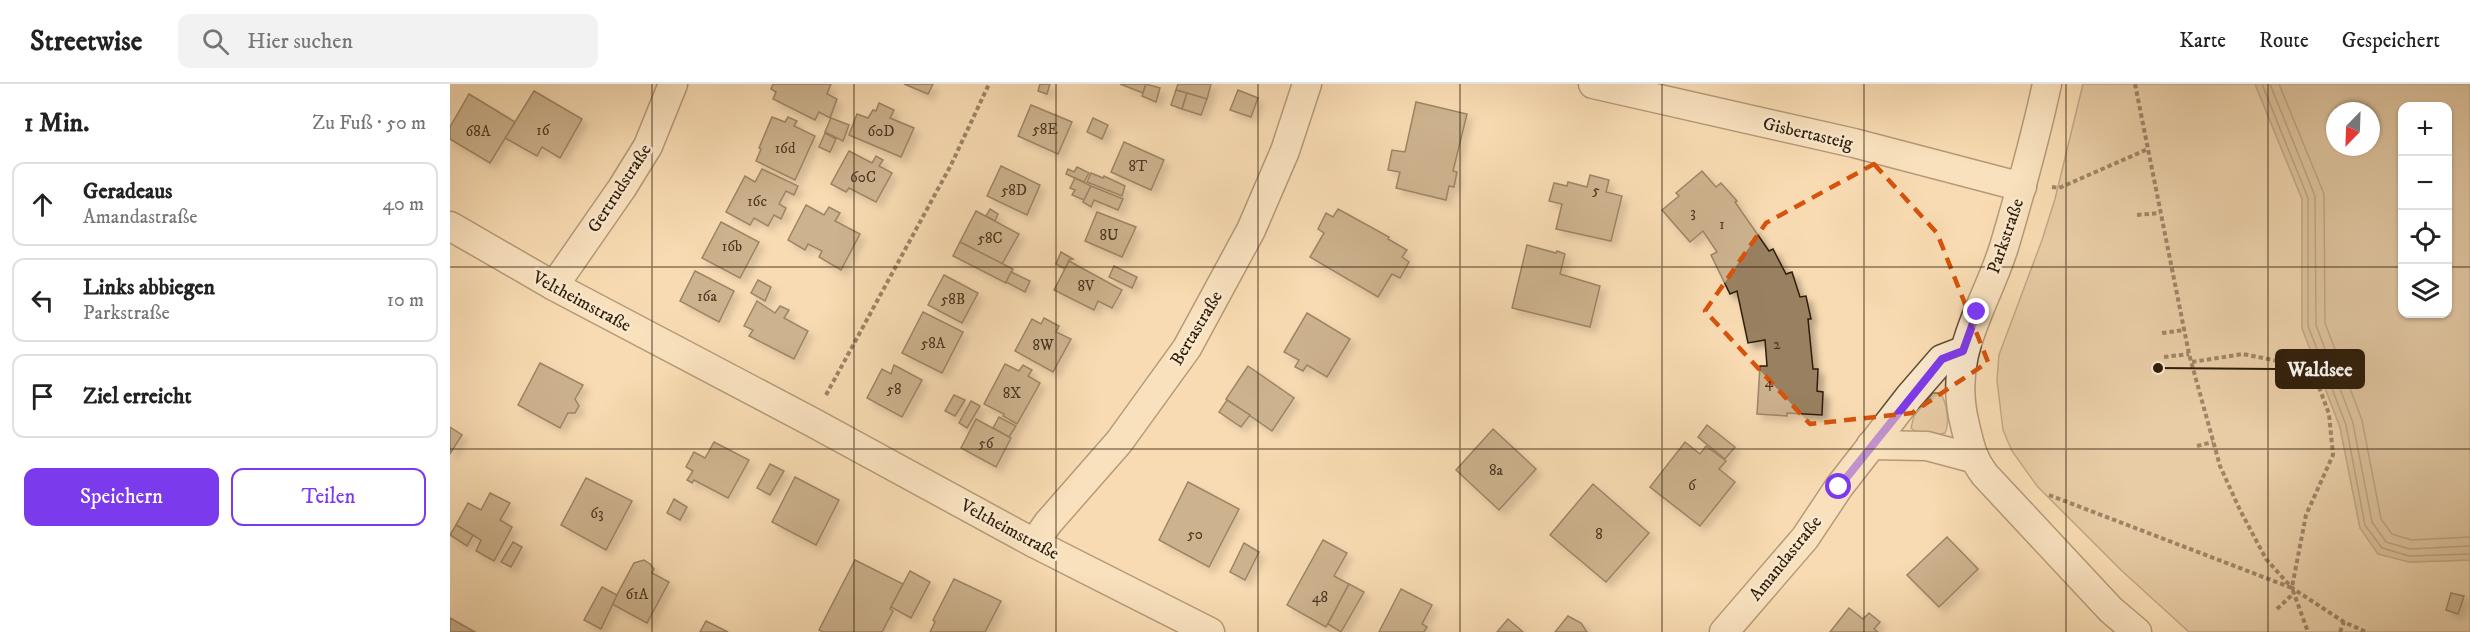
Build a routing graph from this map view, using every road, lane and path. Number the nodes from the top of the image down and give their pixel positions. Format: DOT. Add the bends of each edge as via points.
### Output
graph roads {
  1 [pos="673,84"];
  2 [pos="989,84"];
  3 [pos="1307,84"];
  4 [pos="1593,84"];
  5 [pos="2047,84"];
  6 [pos="2135,84"];
  7 [pos="2148,149"];
  8 [pos="2022,186"];
  9 [pos="2160,213"];
  10 [pos="2137,215"];
  11 [pos="450,226"];
  12 [pos="554,286"];
  13 [pos="2185,330"];
  14 [pos="2162,333"];
  15 [pos="1963,351"];
  16 [pos="2189,354"];
  17 [pos="2164,357"];
  18 [pos="2192,362"];
  19 [pos="812,422"];
  20 [pos="2213,442"];
  21 [pos="1871,445"];
  22 [pos="2197,446"];
  23 [pos="1972,458"];
  24 [pos="2046,494"];
  25 [pos="1034,543"];
  26 [pos="2293,590"];
  27 [pos="2277,609"];
  28 [pos="2344,622"];
  29 [pos="1210,632"];
  30 [pos="1724,632"];
  31 [pos="2137,632"];
  32 [pos="2308,632"];
  33 [pos="2340,632"];
  34 [pos="2366,632"];
  1 -- 12 [label="street, Gertrudstraße" via="648,146"];
  2 -- 19 [label="path" via="951,165"];
  3 -- 25 [label="street, Bertastraße" via="1285,151 1251,230 1188,348 1119,442"];
  4 -- 8 [label="street, Gisbertasteig"];
  5 -- 8 [label="street, Parkstraße"];
  6 -- 7 [label="path"];
  7 -- 8 [label="path" via="2060,188"];
  7 -- 13 [label="path"];
  8 -- 15 [label="street, Parkstraße" via="2003,250"];
  9 -- 10 [label="path"];
  11 -- 12 [label="street, Veltheimstraße"];
  12 -- 19 [label="street, Veltheimstraße"];
  13 -- 14 [label="path"];
  13 -- 16 [label="path"];
  15 -- 21 [label="street, Amandastraße" via="1942,359"];
  15 -- 23 [label="street, Parkstraße" via="1960,406"];
  16 -- 17 [label="path"];
  16 -- 18 [label="path"];
  18 -- 20 [label="path"];
  18 -- 26 [label="path" via="2243,354 2312,368 2329,414 2333,455 2306,515"];
  19 -- 25 [label="street, Veltheimstraße"];
  20 -- 22 [label="path"];
  20 -- 26 [label="path" via="2220,466 2266,559"];
  21 -- 23 [label="street" via="1928,446"];
  21 -- 30 [label="street, Amandastraße" via="1805,538"];
  23 -- 31 [label="street, Parkstraße" via="2111,610"];
  24 -- 26 [label="path"];
  25 -- 29 [label="street, Veltheimstraße"];
  26 -- 27 [label="path"];
  26 -- 28 [label="path"];
  26 -- 32 [label="path"];
  28 -- 33 [label="path"];
  28 -- 34 [label="path"];
}
